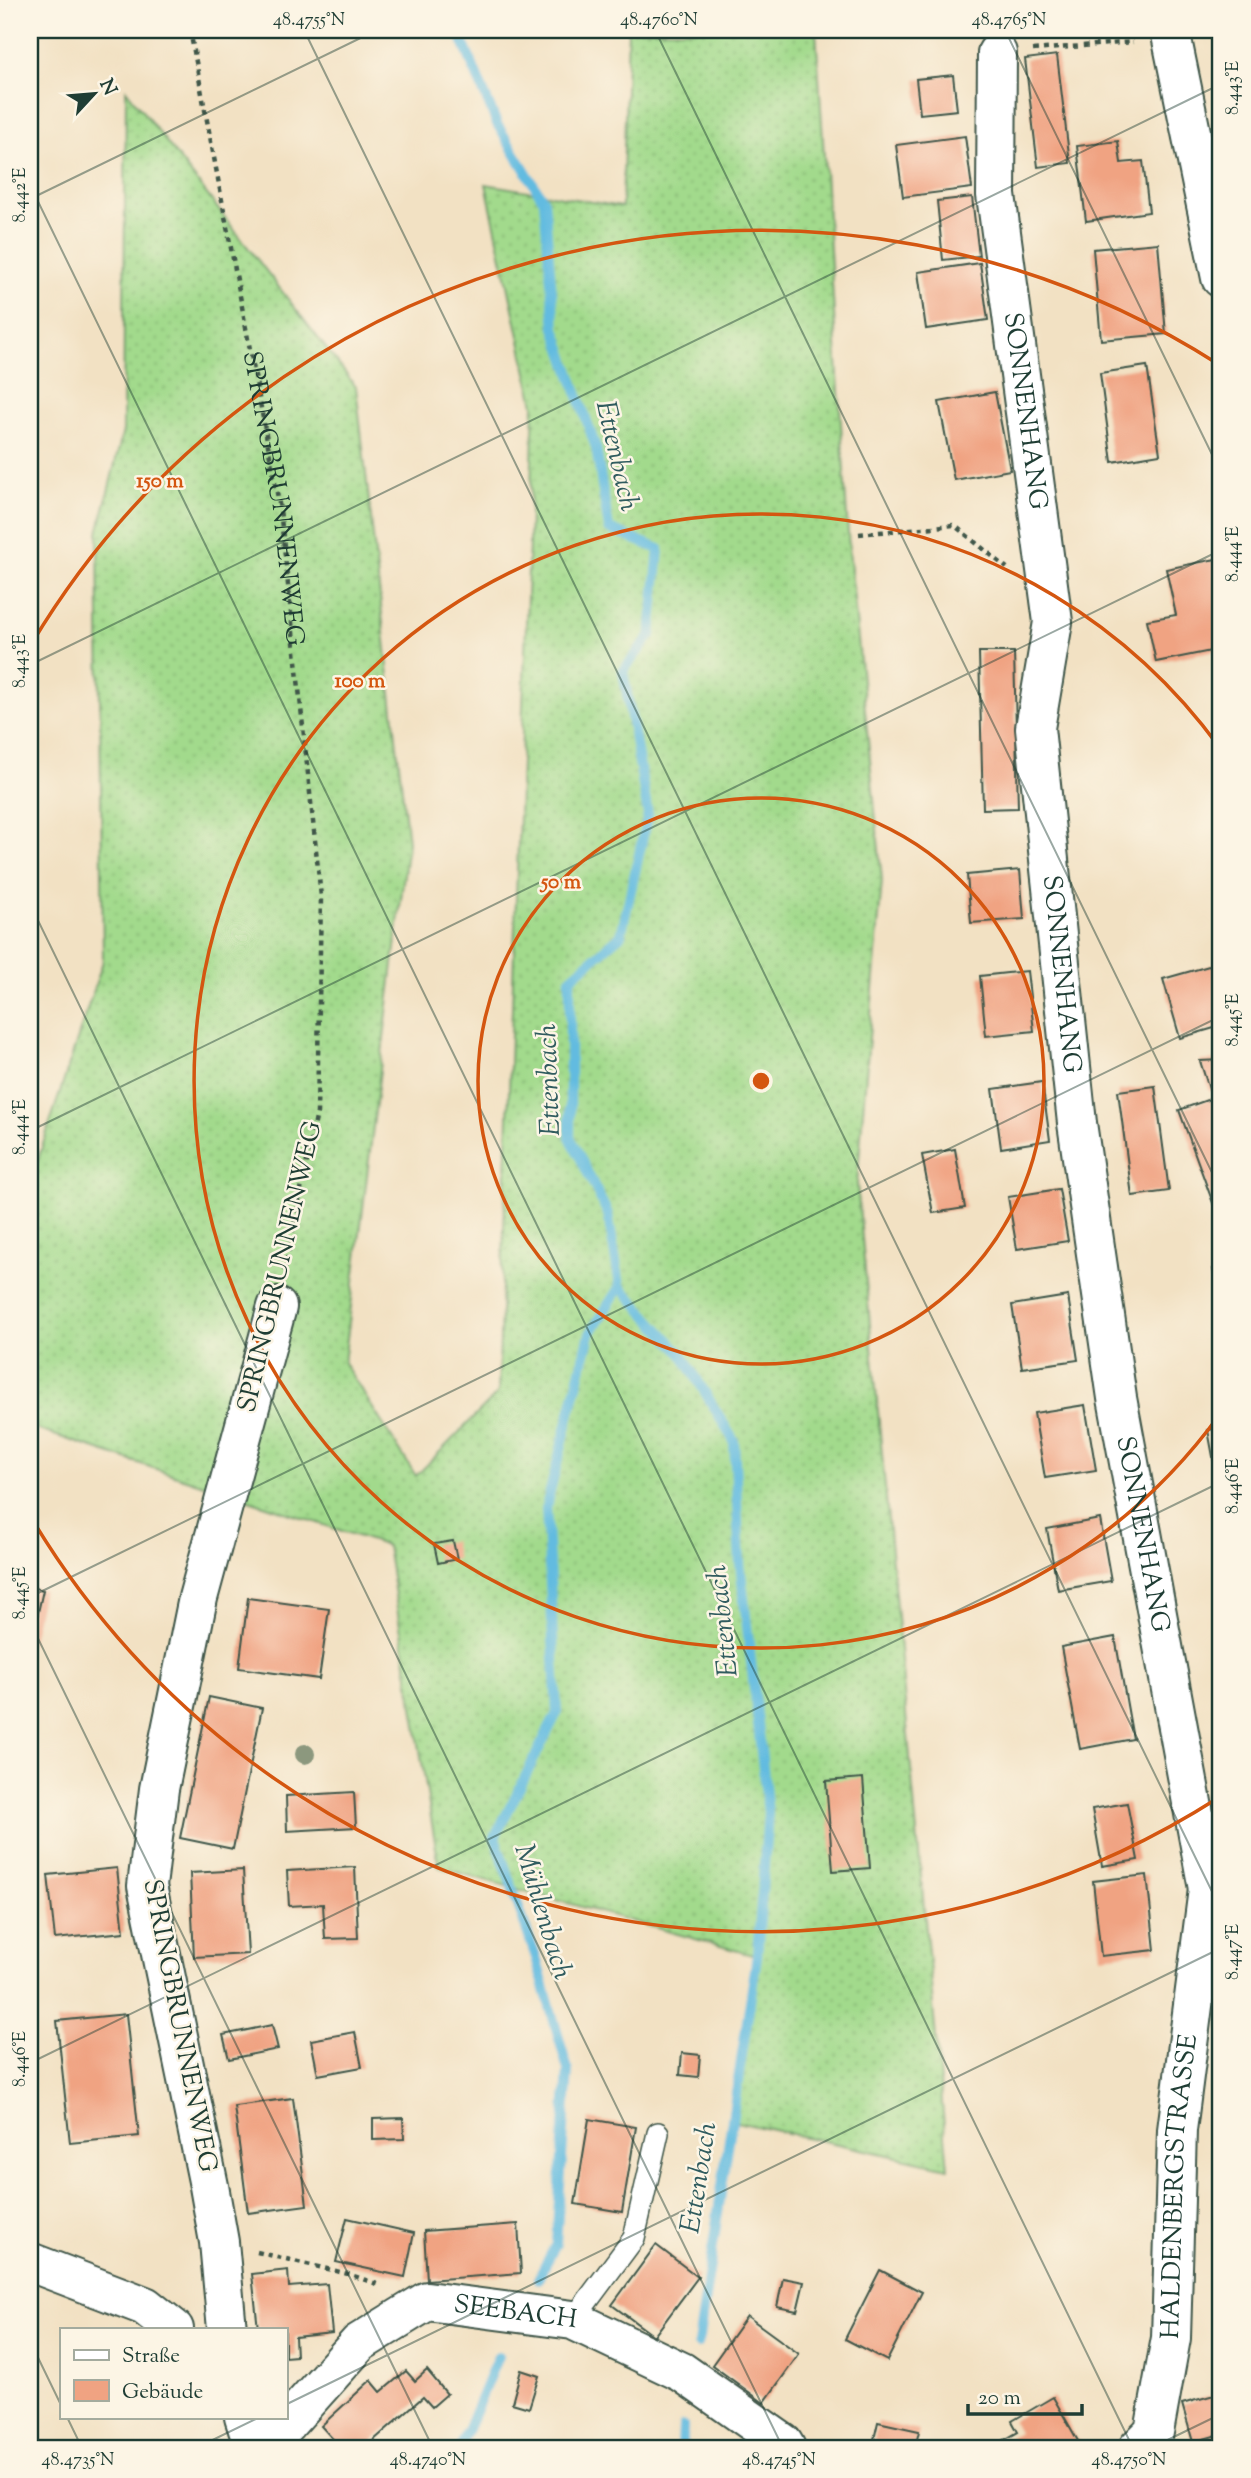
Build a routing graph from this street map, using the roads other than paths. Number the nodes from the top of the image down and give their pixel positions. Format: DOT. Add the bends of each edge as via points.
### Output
graph roads {
  1 [pos="1171,34"];
  2 [pos="998,53"];
  3 [pos="1221,278"];
  4 [pos="277,1307"];
  5 [pos="1221,1838"];
  6 [pos="1208,1889"];
  7 [pos="658,2133"];
  8 [pos="30,2262"];
  9 [pos="573,2320"];
  10 [pos="173,2328"];
  11 [pos="228,2328"];
  12 [pos="244,2418"];
  13 [pos="254,2448"];
  14 [pos="265,2448"];
  15 [pos="786,2448"];
  16 [pos="1138,2448"];
  1 -- 3 [label="street"];
  2 -- 6 [label="street, SONNENHANG" via="996,195 1053,622 1035,728 1074,1096 1117,1398"];
  4 -- 11 [label="street, SPRINGBRUNNENWEG" via="198,1598 159,1789 147,1886 219,2242"];
  5 -- 6 [label="street, HALDENBERGSTRASSE"];
  6 -- 16 [label="street, HALDENBERGSTRASSE" via="1177,2130 1171,2338 1154,2432"];
  7 -- 9 [label="lane" via="634,2238"];
  8 -- 10 [label="street" via="145,2306"];
  9 -- 14 [label="street, SEEBACH" via="427,2301 359,2343"];
  9 -- 15 [label="street, SEEBACH" via="682,2372"];
  12 -- 13 [label="street"];
}
